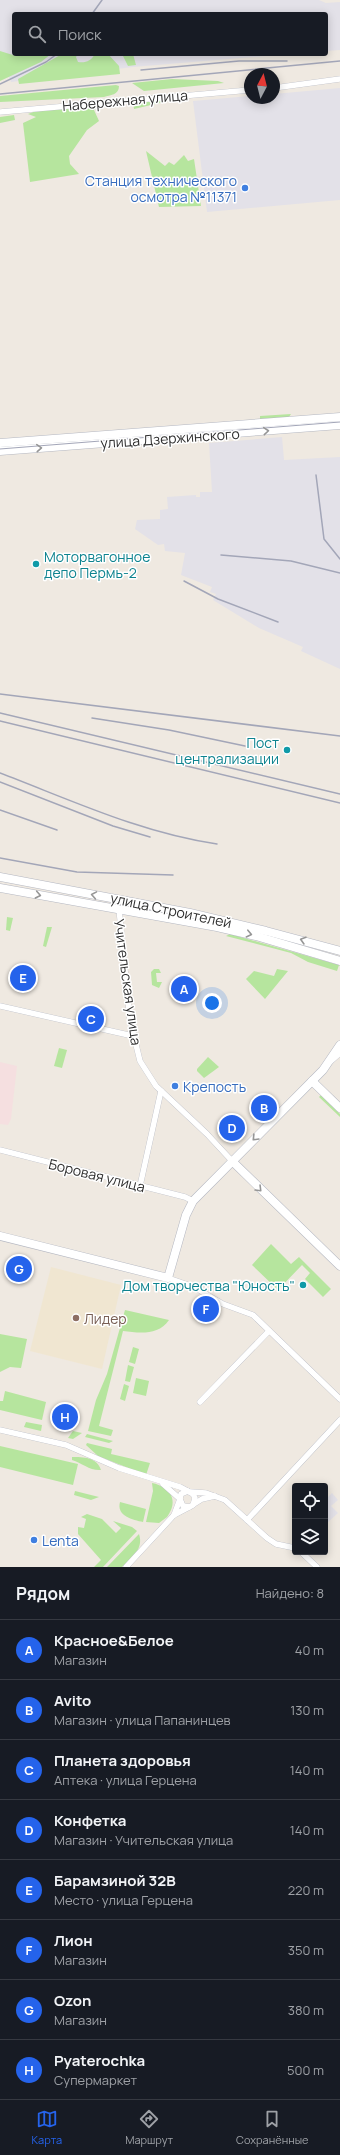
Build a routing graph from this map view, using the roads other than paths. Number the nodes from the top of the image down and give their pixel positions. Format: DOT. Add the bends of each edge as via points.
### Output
graph roads {
  1 [pos="340,79"];
  2 [pos="280,87"];
  3 [pos="244,90"];
  4 [pos="0,112"];
  5 [pos="340,417"];
  6 [pos="340,425"];
  7 [pos="0,443"];
  8 [pos="0,451"];
  9 [pos="0,877"];
  10 [pos="0,888"];
  11 [pos="119,909"];
  12 [pos="340,951"];
  13 [pos="340,961"];
  14 [pos="0,1006"];
  15 [pos="133,1036"];
  16 [pos="340,1045"];
  17 [pos="340,1053"];
  18 [pos="328,1064"];
  19 [pos="312,1081"];
  20 [pos="161,1091"];
  21 [pos="340,1108"];
  22 [pos="0,1150"];
  23 [pos="232,1161"];
  24 [pos="140,1186"];
  25 [pos="193,1201"];
  26 [pos="0,1236"];
  27 [pos="340,1266"];
  28 [pos="168,1278"];
  29 [pos="269,1331"];
  30 [pos="340,1399"];
  31 [pos="200,1402"];
  32 [pos="340,1420"];
  33 [pos="0,1430"];
  34 [pos="161,1482"];
  35 [pos="190,1492"];
  36 [pos="216,1496"];
  37 [pos="180,1499"];
  38 [pos="192,1506"];
  39 [pos="174,1515"];
  40 [pos="247,1520"];
  41 [pos="292,1547"];
  42 [pos="304,1555"];
  43 [pos="126,1567"];
  44 [pos="317,1567"];
  1 -- 2 [label="street"];
  3 -- 4 [label="street, Набережная улица" via="155,96"];
  5 -- 7 [label="main road, улица Дзержинского"];
  8 -- 6 [label="main road, улица Дзержинского, one-way"];
  12 -- 9 [label="main road, улица Строителей, one-way" via="190,913"];
  10 -- 11 [label="main road, улица Строителей, one-way"];
  11 -- 13 [label="main road, улица Строителей, one-way" via="256,936"];
  11 -- 15 [label="street, Учительская улица"];
  14 -- 15 [label="street"];
  15 -- 20 [label="street, Учительская улица" via="140,1061"];
  16 -- 18 [label="main road"];
  17 -- 18 [label="street"];
  18 -- 19 [label="main road"];
  19 -- 21 [label="main road"];
  19 -- 23 [label="main road, one-way"];
  20 -- 23 [label="street, Учительская улица"];
  20 -- 24 [label="street"];
  22 -- 24 [label="street, Боровая улица"];
  23 -- 25 [label="main road"];
  23 -- 27 [label="main road, one-way"];
  24 -- 25 [label="street, Боровая улица"];
  25 -- 28 [label="main road" via="186,1215"];
  26 -- 28 [label="main road"];
  28 -- 29 [label="street" via="194,1287 223,1304 253,1315"];
  29 -- 30 [label="street"];
  29 -- 31 [label="street"];
  32 -- 40 [label="street"];
  33 -- 34 [label="street" via="66,1445 119,1468"];
  34 -- 35 [label="street"];
  34 -- 37 [label="street"];
  35 -- 36 [label="street"];
  35 -- 37 [label="street" via="181,1494"];
  35 -- 38 [label="street" via="195,1498"];
  36 -- 38 [label="street" via="202,1499"];
  36 -- 40 [label="street" via="225,1500"];
  37 -- 38 [label="street" via="183,1506"];
  37 -- 39 [label="street"];
  38 -- 39 [label="street"];
  39 -- 43 [label="street"];
  40 -- 41 [label="street" via="276,1544"];
  42 -- 44 [label="street"];
}
